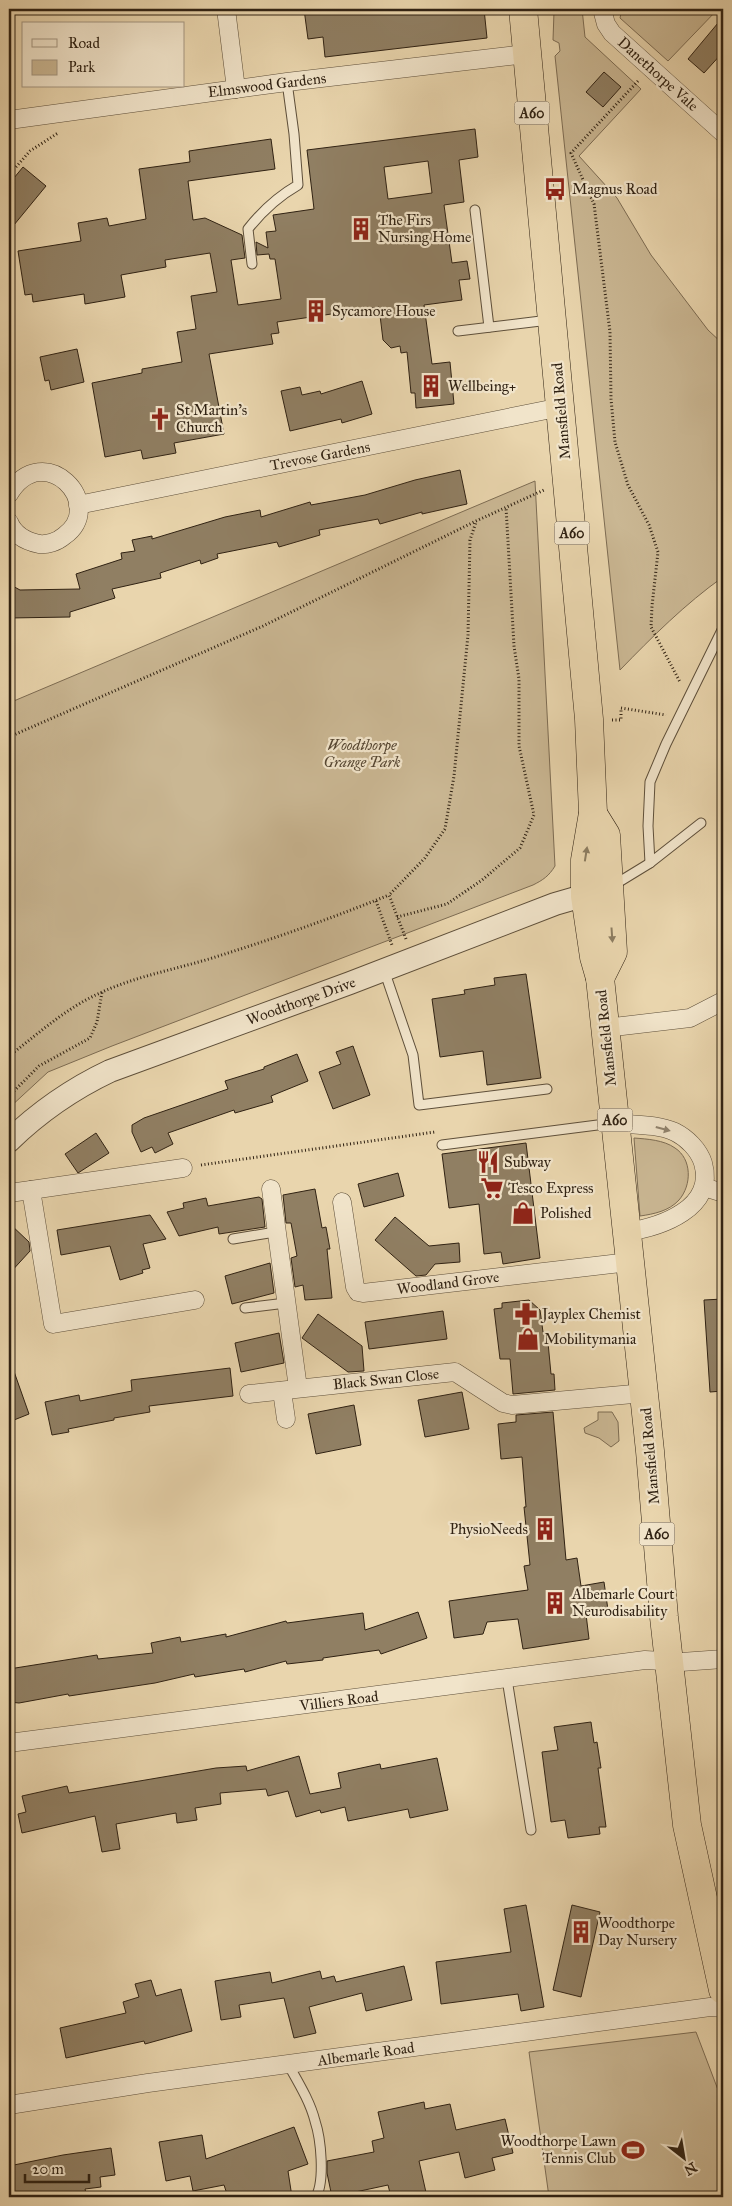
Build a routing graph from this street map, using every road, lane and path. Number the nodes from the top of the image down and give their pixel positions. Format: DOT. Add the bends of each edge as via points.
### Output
graph roads {
  1 [pos="226,9"];
  2 [pos="602,9"];
  3 [pos="525,12"];
  4 [pos="526,54"];
  5 [pos="651,68"];
  6 [pos="286,82"];
  7 [pos="236,89"];
  8 [pos="9,120"];
  9 [pos="61,131"];
  10 [pos="723,134"];
  11 [pos="9,175"];
  12 [pos="475,210"];
  13 [pos="252,264"];
  14 [pos="552,320"];
  15 [pos="489,327"];
  16 [pos="458,332"];
  17 [pos="561,407"];
  18 [pos="567,480"];
  19 [pos="9,494"];
  20 [pos="78,505"];
  21 [pos="506,507"];
  22 [pos="476,521"];
  23 [pos="9,522"];
  24 [pos="723,628"];
  25 [pos="688,698"];
  26 [pos="679,716"];
  27 [pos="589,719"];
  28 [pos="9,737"];
  29 [pos="701,823"];
  30 [pos="650,863"];
  31 [pos="597,892"];
  32 [pos="389,896"];
  33 [pos="376,900"];
  34 [pos="397,918"];
  35 [pos="399,964"];
  36 [pos="103,992"];
  37 [pos="723,1001"];
  38 [pos="605,1028"];
  39 [pos="9,1056"];
  40 [pos="547,1089"];
  41 [pos="9,1096"];
  42 [pos="615,1123"];
  43 [pos="437,1131"];
  44 [pos="9,1141"];
  45 [pos="442,1145"];
  46 [pos="183,1168"];
  47 [pos="704,1188"];
  48 [pos="271,1189"];
  49 [pos="31,1190"];
  50 [pos="9,1192"];
  51 [pos="723,1193"];
  52 [pos="342,1202"];
  53 [pos="275,1232"];
  54 [pos="626,1232"];
  55 [pos="233,1239"];
  56 [pos="629,1262"];
  57 [pos="195,1300"];
  58 [pos="286,1303"];
  59 [pos="245,1308"];
  60 [pos="290,1390"];
  61 [pos="644,1393"];
  62 [pos="249,1394"];
  63 [pos="286,1419"];
  64 [pos="723,1659"];
  65 [pos="669,1661"];
  66 [pos="507,1680"];
  67 [pos="9,1743"];
  68 [pos="531,1830"];
  69 [pos="723,1990"];
  70 [pos="723,2008"];
  71 [pos="288,2064"];
  72 [pos="9,2105"];
  73 [pos="316,2197"];
  1 -- 7 [label="street"];
  2 -- 5 [label="street, Danethorpe Vale" via="612,33"];
  3 -- 4 [label="highway, Mansfield Road / A60"];
  4 -- 6 [label="street, Elmswood Gardens"];
  4 -- 14 [label="highway, Mansfield Road / A60"];
  5 -- 10 [label="street, Danethorpe Vale"];
  5 -- 25 [label="path" via="571,153 594,204 610,332 615,442 628,485 649,525 658,552 651,628"];
  6 -- 7 [label="street, Elmswood Gardens"];
  6 -- 13 [label="lane" via="298,185 277,197 248,230"];
  7 -- 8 [label="street, Elmswood Gardens"];
  9 -- 11 [label="path" via="30,152"];
  12 -- 15 [label="lane"];
  14 -- 15 [label="lane"];
  14 -- 17 [label="highway, Mansfield Road / A60"];
  15 -- 16 [label="lane"];
  17 -- 18 [label="highway, Mansfield Road / A60"];
  17 -- 20 [label="street, Trevose Gardens"];
  18 -- 21 [label="path"];
  18 -- 27 [label="highway, Mansfield Road / A60"];
  19 -- 20 [label="street" via="25,476 45,472 68,482"];
  20 -- 23 [label="street" via="74,526 55,542 30,542 19,536"];
  21 -- 22 [label="path"];
  21 -- 34 [label="path" via="514,646 520,679 519,746 534,815 520,848 482,880 447,904"];
  22 -- 28 [label="path" via="262,626"];
  22 -- 32 [label="path" via="470,540 468,636 454,776 445,829 425,858"];
  24 -- 25 [label="lane"];
  25 -- 26 [label="lane"];
  26 -- 27 [label="path" via="622,708 622,720"];
  26 -- 30 [label="lane" via="650,782"];
  27 -- 31 [label="highway, Mansfield Road / A60" via="593,813 585,860"];
  29 -- 30 [label="lane"];
  30 -- 31 [label="lane"];
  31 -- 35 [label="street, Woodthorpe Drive" via="555,904"];
  31 -- 38 [label="highway, Mansfield Road / A60" via="593,951 600,978"];
  32 -- 33 [label="path"];
  32 -- 34 [label="path"];
  33 -- 35 [label="path"];
  33 -- 36 [label="path" via="272,938 150,974"];
  34 -- 35 [label="path"];
  35 -- 40 [label="lane" via="419,1105"];
  35 -- 44 [label="street, Woodthorpe Drive" via="110,1071 64,1096"];
  36 -- 39 [label="path" via="67,1012"];
  36 -- 41 [label="path" via="90,1038 39,1066"];
  37 -- 38 [label="street" via="690,1018"];
  38 -- 42 [label="highway, Mansfield Road / A60"];
  42 -- 45 [label="lane"];
  42 -- 47 [label="street, one-way" via="655,1127 675,1132 688,1140 701,1155 705,1171"];
  42 -- 54 [label="highway, Mansfield Road / A60"];
  43 -- 46 [label="path"];
  46 -- 49 [label="street"];
  47 -- 51 [label="street"];
  47 -- 54 [label="street" via="687,1210 670,1220"];
  48 -- 53 [label="street"];
  49 -- 50 [label="street"];
  49 -- 57 [label="street" via="53,1324"];
  52 -- 56 [label="street, Woodland Grove" via="358,1292"];
  53 -- 55 [label="lane"];
  53 -- 58 [label="street"];
  54 -- 56 [label="highway, Mansfield Road / A60"];
  56 -- 61 [label="highway, Mansfield Road / A60"];
  58 -- 59 [label="lane"];
  58 -- 60 [label="street"];
  60 -- 61 [label="street, Black Swan Close" via="455,1372 503,1403 512,1405"];
  60 -- 62 [label="street, Black Swan Close"];
  60 -- 63 [label="street"];
  61 -- 65 [label="highway, Mansfield Road / A60"];
  64 -- 65 [label="street, Villiers Road"];
  65 -- 66 [label="street, Villiers Road" via="645,1660"];
  65 -- 69 [label="highway, Mansfield Road / A60" via="688,1825"];
  66 -- 67 [label="street, Villiers Road"];
  66 -- 68 [label="lane"];
  70 -- 71 [label="street, Albemarle Road" via="710,2007"];
  71 -- 72 [label="street, Albemarle Road"];
  71 -- 73 [label="lane" via="315,2121 320,2160 320,2190"];
}
